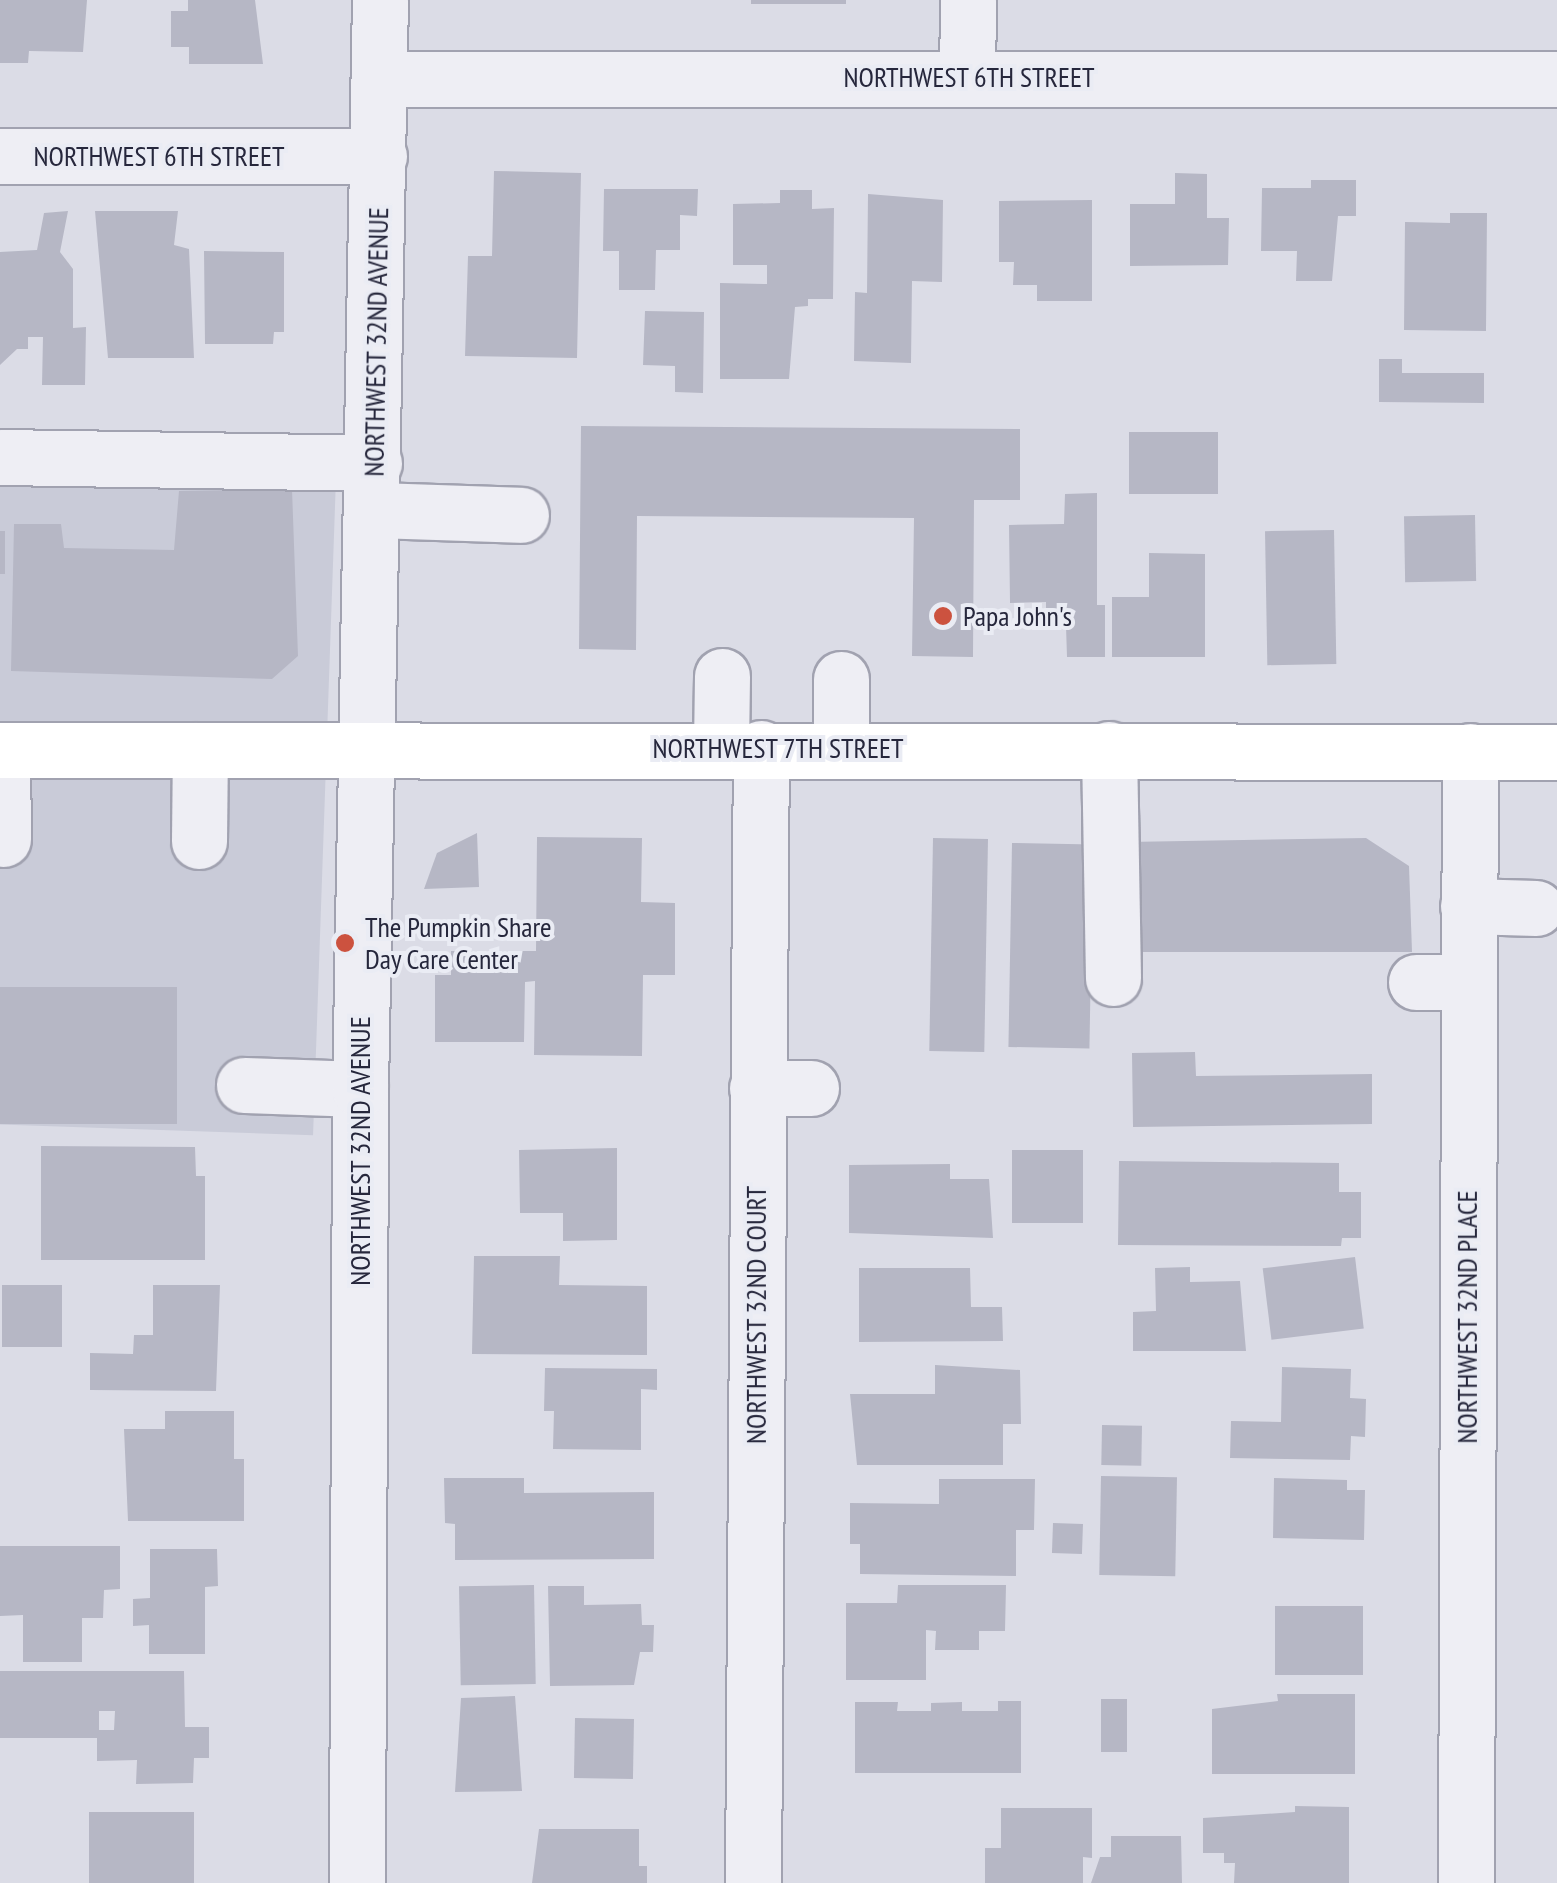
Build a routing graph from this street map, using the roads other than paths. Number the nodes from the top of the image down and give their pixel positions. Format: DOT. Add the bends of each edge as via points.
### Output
graph roads {
  1 [pos="380,0"];
  2 [pos="968,0"];
  3 [pos="967,76"];
  4 [pos="381,79"];
  5 [pos="1557,79"];
  6 [pos="0,156"];
  7 [pos="379,156"];
  8 [pos="0,457"];
  9 [pos="374,486"];
  10 [pos="520,515"];
  11 [pos="722,676"];
  12 [pos="841,679"];
  13 [pos="741,748"];
  14 [pos="841,748"];
  15 [pos="1109,749"];
  16 [pos="1,750"];
  17 [pos="200,750"];
  18 [pos="368,751"];
  19 [pos="1470,751"];
  20 [pos="1557,752"];
  21 [pos="4,840"];
  22 [pos="199,841"];
  23 [pos="1468,906"];
  24 [pos="1536,908"];
  25 [pos="1113,978"];
  26 [pos="244,1085"];
  27 [pos="360,1088"];
  28 [pos="758,1088"];
  29 [pos="812,1088"];
  30 [pos="357,1883"];
  31 [pos="752,1883"];
  32 [pos="1466,1883"];
  1 -- 4 [label="street, NORTHWEST 32ND AVENUE"];
  2 -- 3 [label="street"];
  3 -- 4 [label="street, NORTHWEST 6TH STREET"];
  3 -- 5 [label="street, NORTHWEST 6TH STREET"];
  4 -- 7 [label="street, NORTHWEST 32ND AVENUE"];
  6 -- 7 [label="street, NORTHWEST 6TH STREET"];
  7 -- 9 [label="street, NORTHWEST 32ND AVENUE"];
  8 -- 9 [label="street"];
  9 -- 10 [label="street"];
  9 -- 18 [label="street, NORTHWEST 32ND AVENUE"];
  11 -- 13 [label="street, NORTHWEST 32ND COURT"];
  12 -- 14 [label="street"];
  13 -- 14 [label="main road, NORTHWEST 7TH STREET"];
  13 -- 18 [label="main road, NORTHWEST 7TH STREET"];
  13 -- 28 [label="street, NORTHWEST 32ND COURT"];
  14 -- 15 [label="main road, NORTHWEST 7TH STREET"];
  15 -- 19 [label="main road, NORTHWEST 7TH STREET"];
  15 -- 25 [label="street"];
  16 -- 17 [label="main road, NORTHWEST 7TH STREET"];
  16 -- 21 [label="street"];
  17 -- 18 [label="main road, NORTHWEST 7TH STREET"];
  17 -- 22 [label="street"];
  18 -- 27 [label="street, NORTHWEST 32ND AVENUE"];
  19 -- 20 [label="main road, NORTHWEST 7TH STREET"];
  19 -- 23 [label="street, NORTHWEST 32ND PLACE"];
  23 -- 24 [label="street"];
  23 -- 32 [label="street, NORTHWEST 32ND PLACE" via="1442,982"];
  26 -- 27 [label="street"];
  27 -- 30 [label="street, NORTHWEST 32ND AVENUE"];
  28 -- 29 [label="street"];
  28 -- 31 [label="street, NORTHWEST 32ND COURT"];
}
